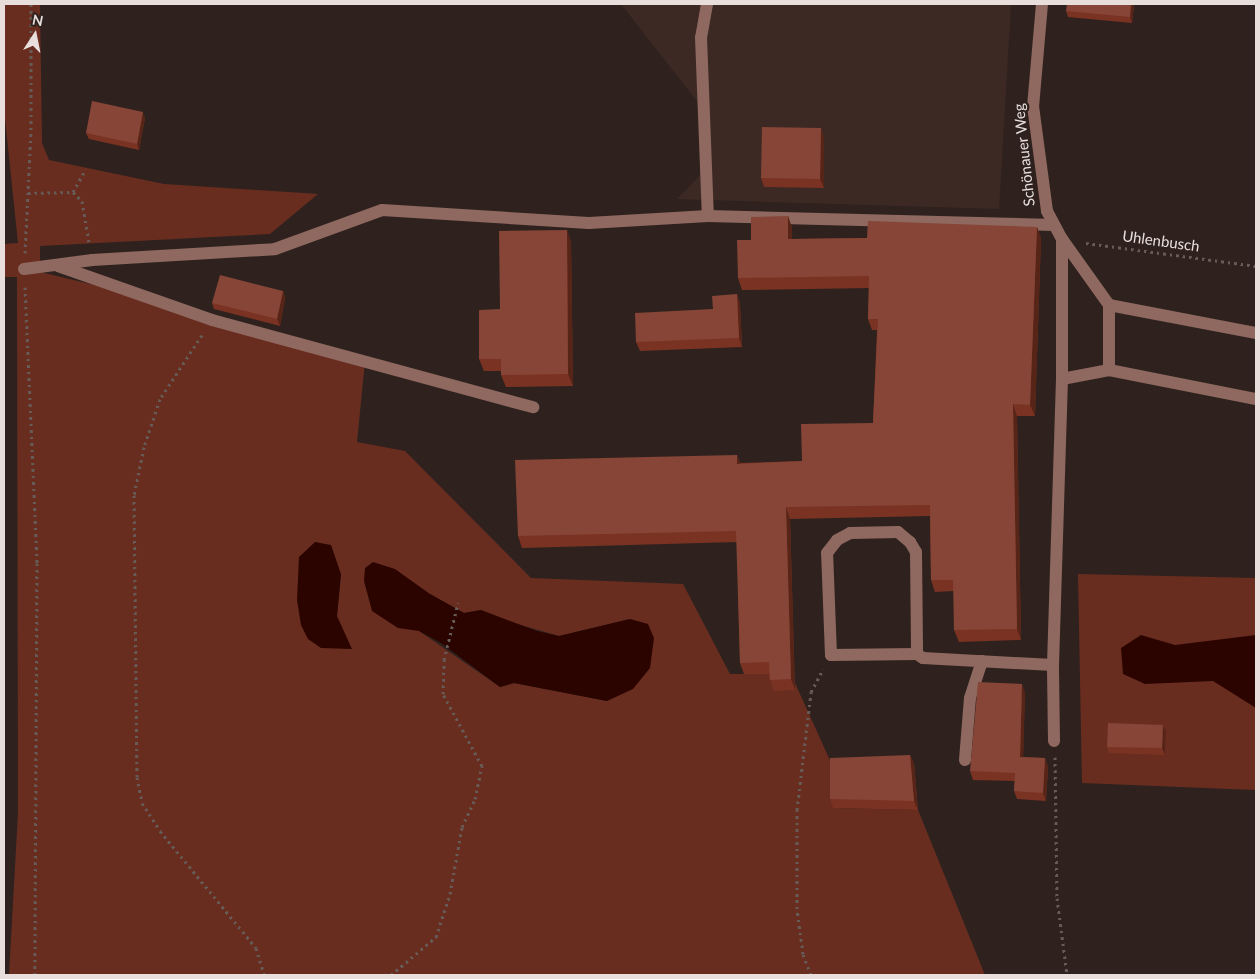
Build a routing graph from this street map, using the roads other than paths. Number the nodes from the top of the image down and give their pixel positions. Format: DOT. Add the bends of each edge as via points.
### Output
graph roads {
  1 [pos="707,4"];
  2 [pos="1042,4"];
  3 [pos="708,216"];
  4 [pos="1054,225"];
  5 [pos="1062,239"];
  6 [pos="55,265"];
  7 [pos="24,269"];
  8 [pos="1110,305"];
  9 [pos="1256,333"];
  10 [pos="1109,370"];
  11 [pos="1062,379"];
  12 [pos="1256,398"];
  13 [pos="533,407"];
  14 [pos="917,654"];
  15 [pos="982,660"];
  16 [pos="1053,665"];
  17 [pos="1054,741"];
  18 [pos="965,760"];
  1 -- 3 [label="street" via="701,37"];
  2 -- 4 [label="street, Schönauer Weg" via="1033,106 1047,211"];
  3 -- 4 [label="street"];
  3 -- 6 [label="street" via="589,223 382,210 275,248"];
  4 -- 5 [label="street, Schönauer Weg"];
  5 -- 8 [label="street, Schönauer Weg"];
  5 -- 11 [label="street"];
  6 -- 7 [label="street"];
  6 -- 13 [label="street" via="212,320"];
  8 -- 9 [label="street"];
  8 -- 10 [label="street"];
  10 -- 11 [label="street"];
  10 -- 12 [label="street"];
  11 -- 16 [label="street"];
  14 -- 14 [label="street" via="916,552 910,542 898,532 850,533 837,540 827,553 831,655"];
  14 -- 15 [label="street" via="923,658"];
  15 -- 16 [label="street"];
  15 -- 18 [label="street" via="970,698"];
  16 -- 17 [label="street"];
}
